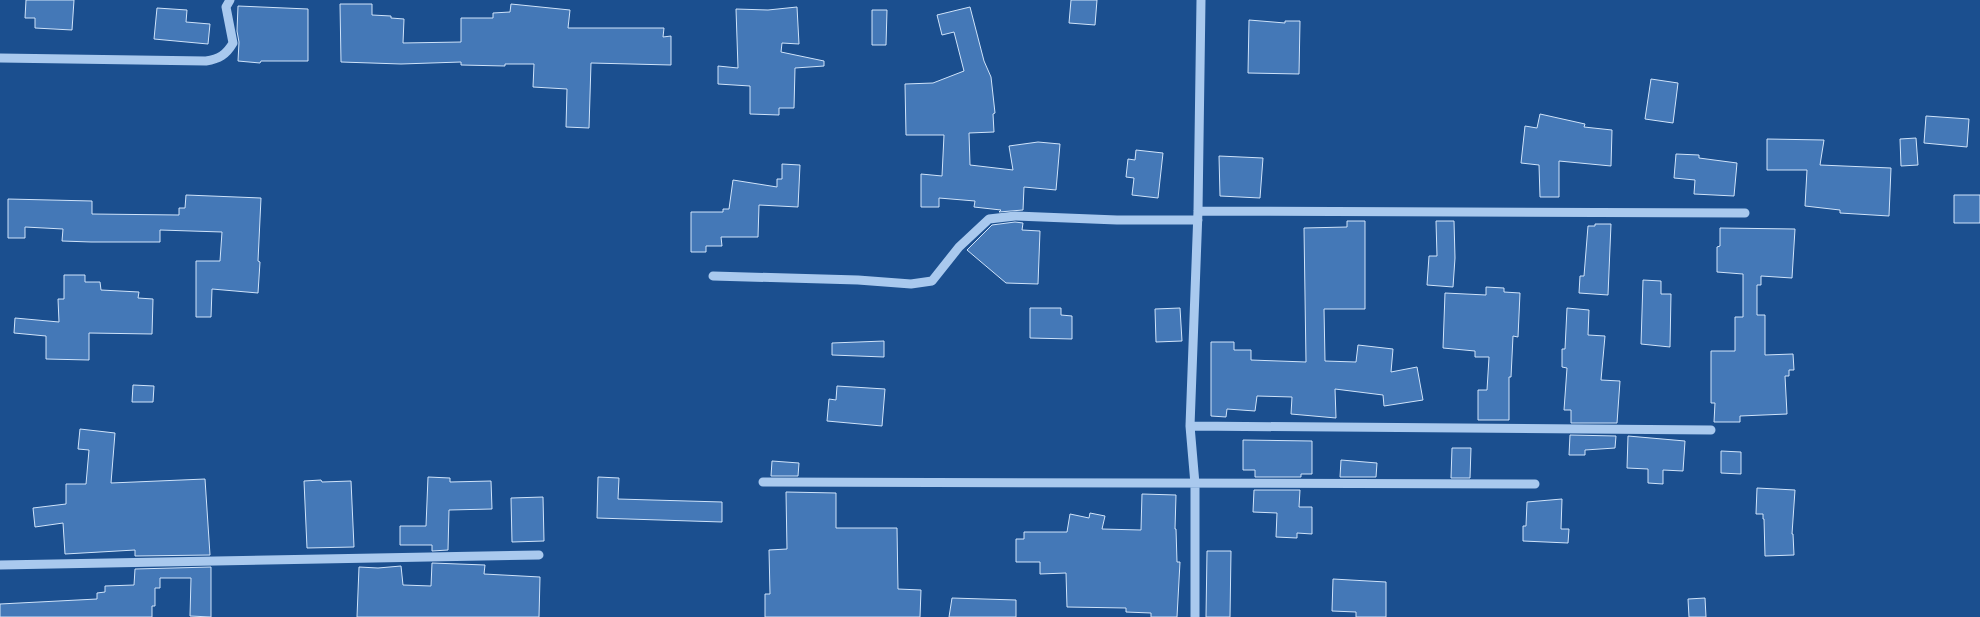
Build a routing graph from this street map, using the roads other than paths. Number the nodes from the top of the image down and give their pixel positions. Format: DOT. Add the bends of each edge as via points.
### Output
graph roads {
  1 [pos="230,0"];
  2 [pos="1201,0"];
  3 [pos="0,58"];
  4 [pos="1745,213"];
  5 [pos="1198,215"];
  6 [pos="713,276"];
  7 [pos="1190,426"];
  8 [pos="1711,430"];
  9 [pos="763,482"];
  10 [pos="1195,484"];
  11 [pos="1535,484"];
  12 [pos="539,555"];
  13 [pos="0,565"];
  14 [pos="1194,617"];
  1 -- 3 [label="street" via="226,7 233,43 217,59"];
  2 -- 5 [label="street"];
  4 -- 5 [label="street"];
  5 -- 6 [label="street" via="1117,220 1015,216 989,219 959,247 932,281 911,284"];
  5 -- 7 [label="street"];
  7 -- 8 [label="street"];
  7 -- 10 [label="street"];
  9 -- 10 [label="street"];
  10 -- 11 [label="street"];
  10 -- 14 [label="street"];
  12 -- 13 [label="street"];
}
